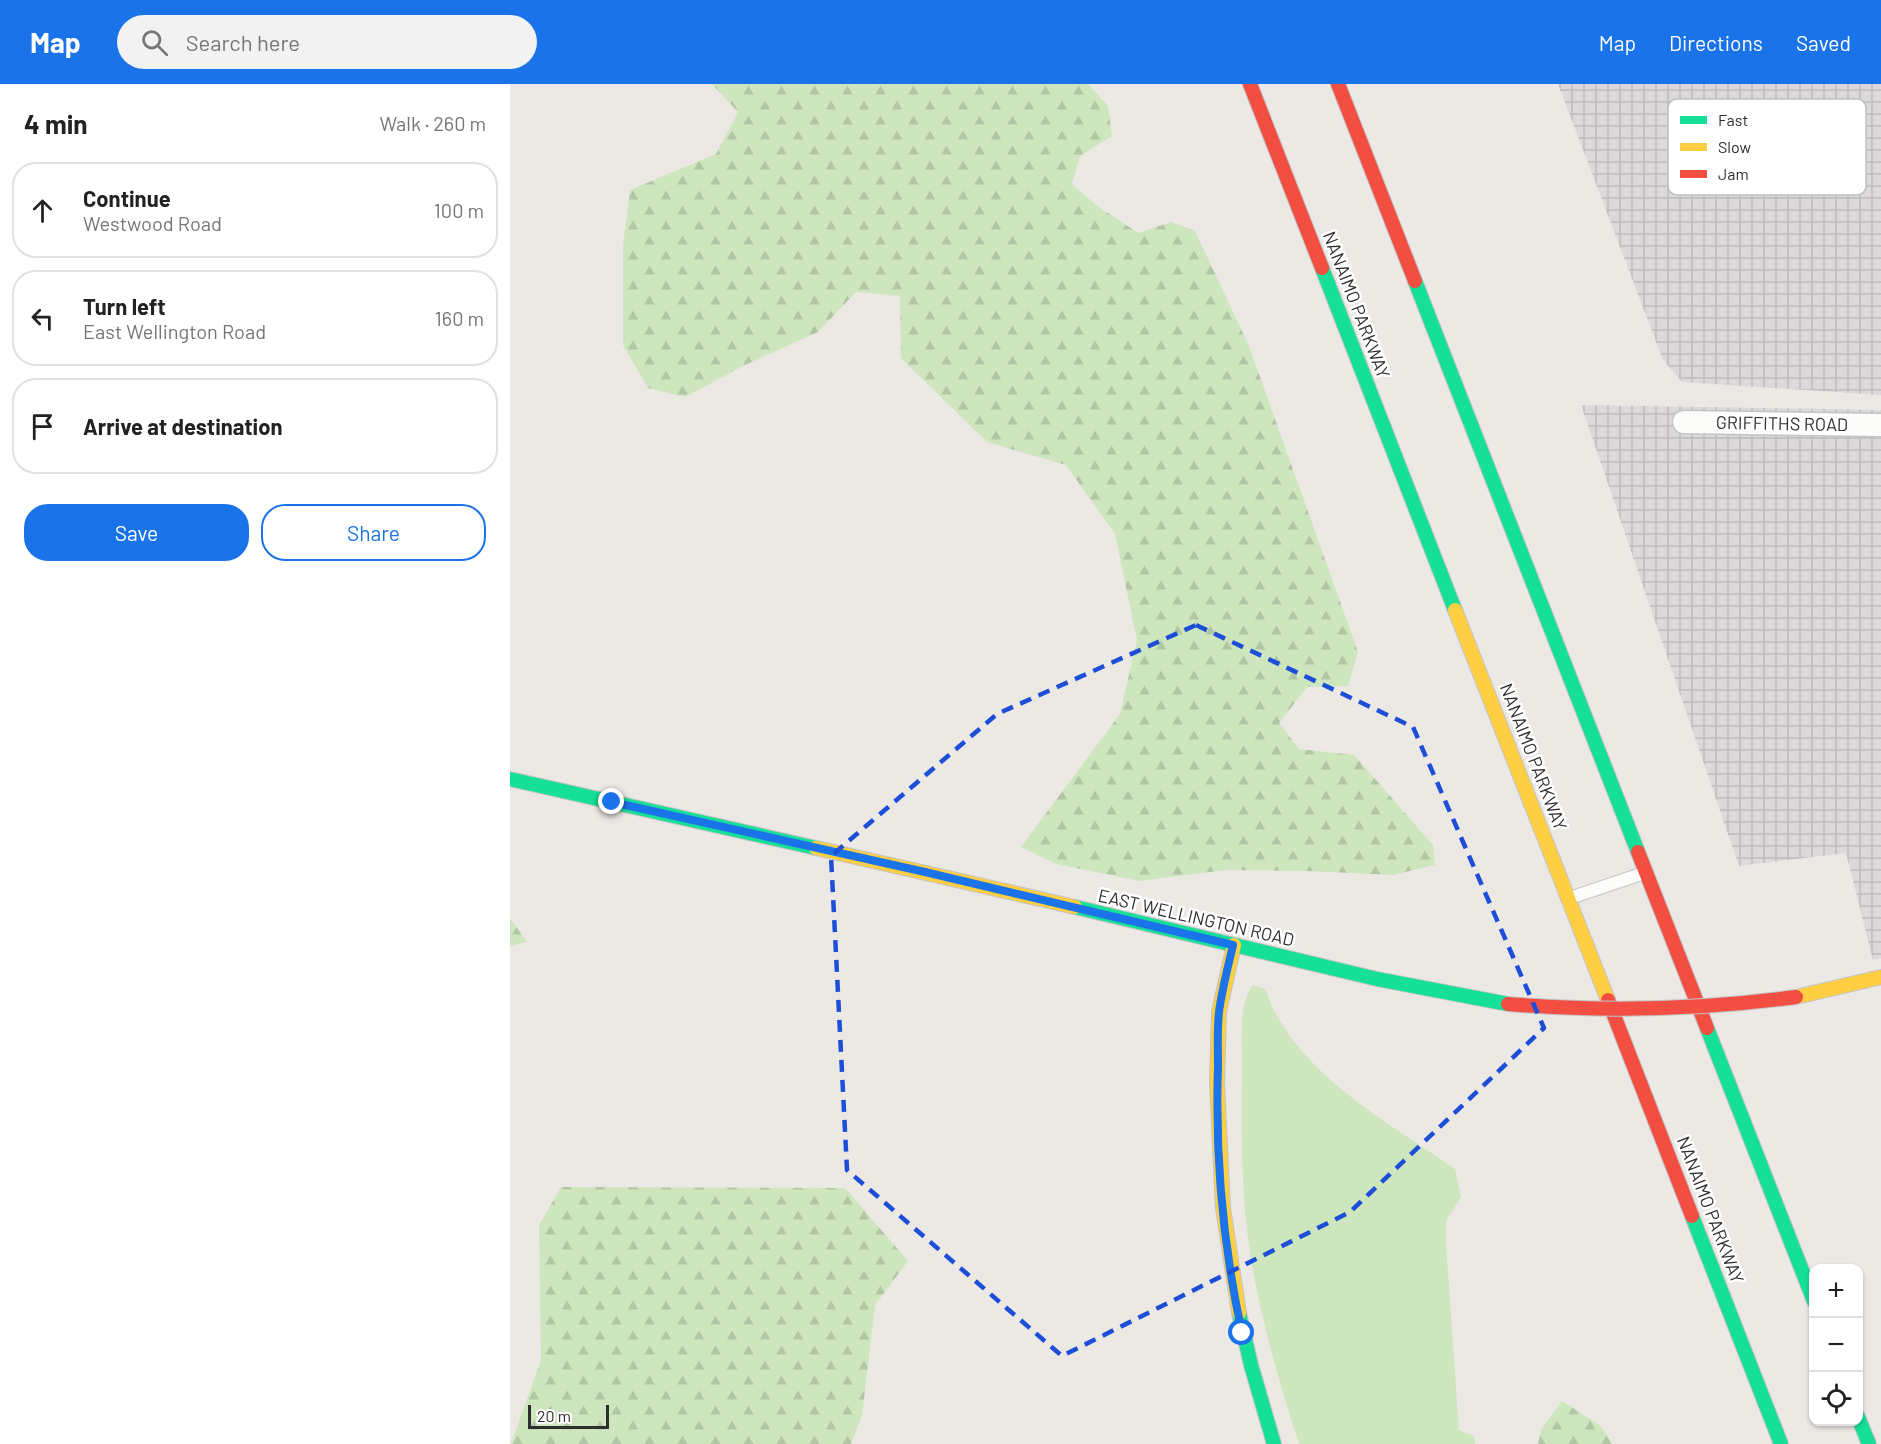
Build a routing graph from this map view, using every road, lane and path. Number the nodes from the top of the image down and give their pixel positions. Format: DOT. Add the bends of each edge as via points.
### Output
graph roads {
  1 [pos="1250,84"];
  2 [pos="1338,84"];
  3 [pos="1684,422"];
  4 [pos="1881,425"];
  5 [pos="510,779"];
  6 [pos="1646,873"];
  7 [pos="1568,898"];
  8 [pos="1233,945"];
  9 [pos="1881,976"];
  10 [pos="1809,1288"];
  11 [pos="1862,1426"];
  12 [pos="1274,1444"];
  13 [pos="1781,1444"];
  14 [pos="1869,1444"];
  1 -- 7 [label="main road, NANAIMO PARKWAY"];
  2 -- 6 [label="main road"];
  3 -- 4 [label="street, GRIFFITHS ROAD"];
  5 -- 8 [label="main road, EAST WELLINGTON ROAD"];
  6 -- 7 [label="lane"];
  6 -- 10 [label="main road"];
  7 -- 13 [label="main road, NANAIMO PARKWAY"];
  8 -- 9 [label="main road, EAST WELLINGTON ROAD, bridge" via="1407,986 1560,1009 1644,1011 1743,1005 1796,997"];
  8 -- 12 [label="main road" via="1219,1013 1221,1194 1233,1293 1251,1371"];
  11 -- 14 [label="main road"];
}
